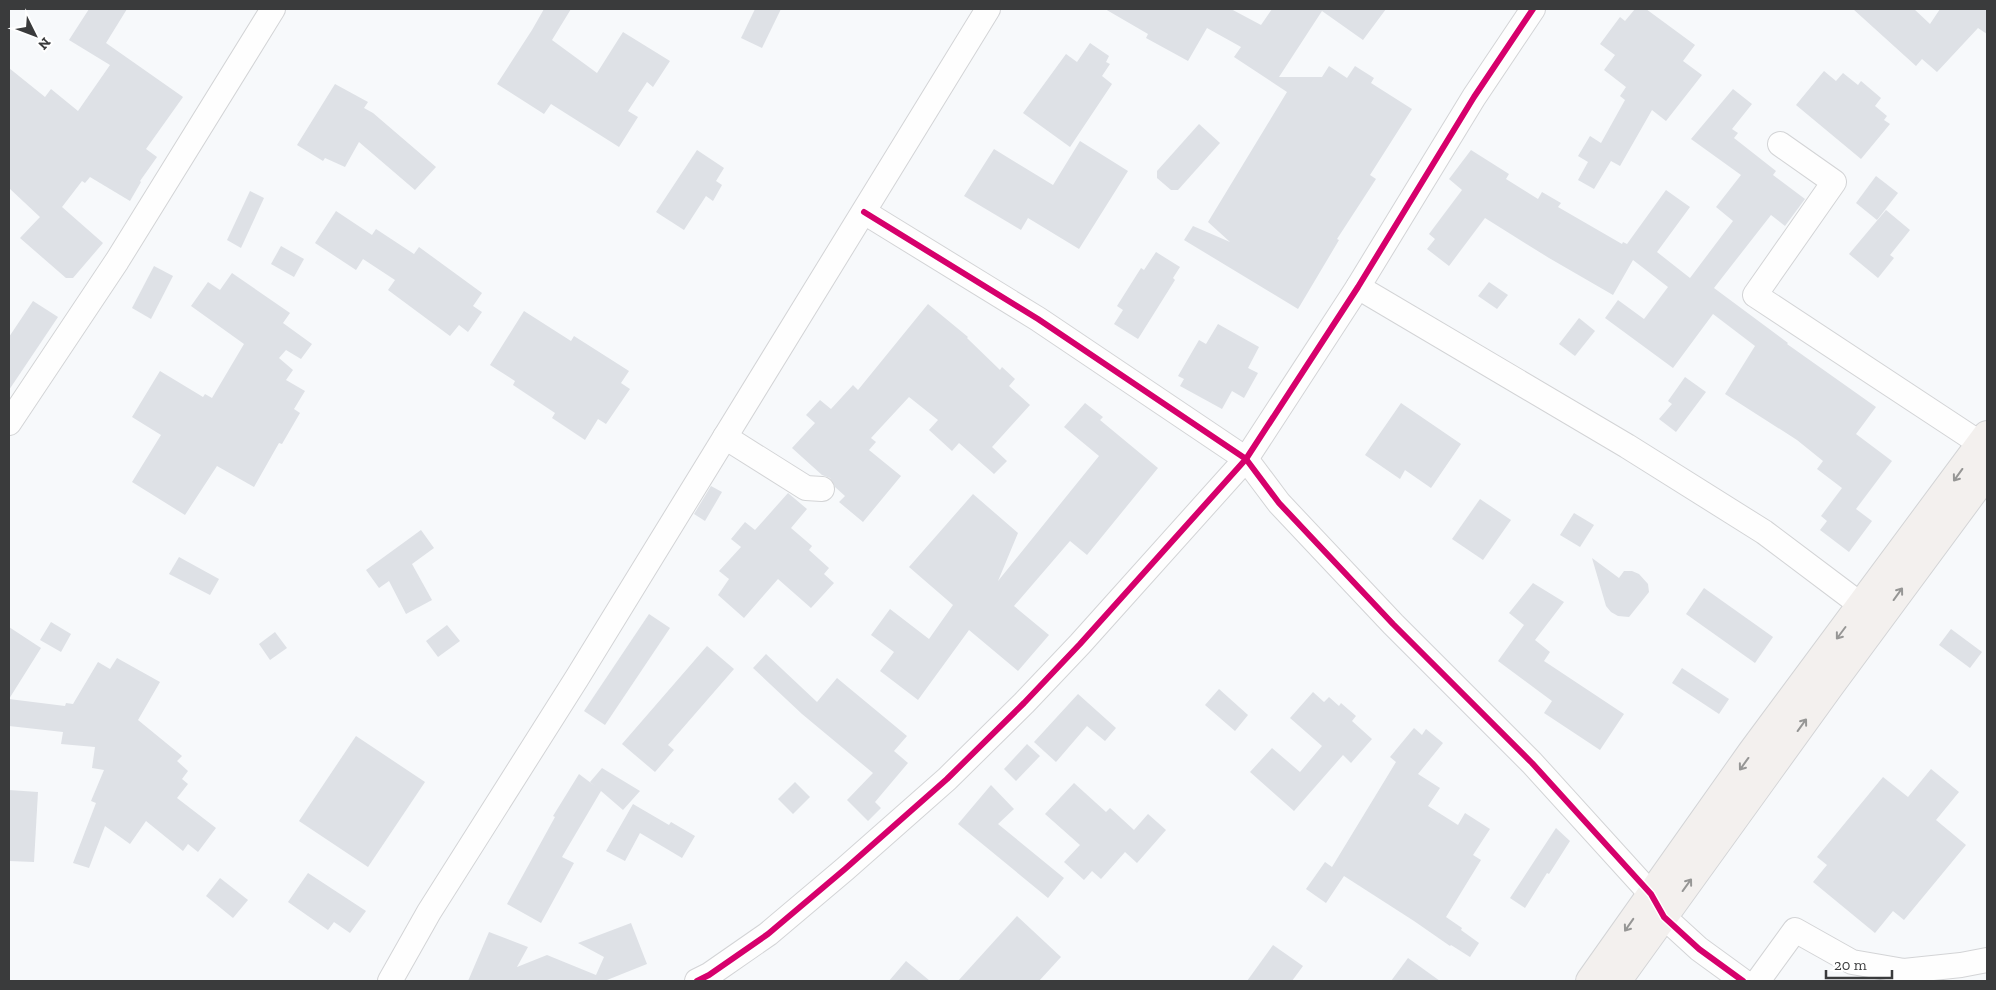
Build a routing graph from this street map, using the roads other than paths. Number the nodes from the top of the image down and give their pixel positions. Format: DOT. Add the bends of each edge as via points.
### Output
graph roads {
  1 [pos="273,9"];
  2 [pos="988,9"];
  3 [pos="1533,9"];
  4 [pos="1780,144"];
  5 [pos="864,212"];
  6 [pos="1358,287"];
  7 [pos="9,423"];
  8 [pos="725,437"];
  9 [pos="1984,440"];
  10 [pos="1246,459"];
  11 [pos="1987,473"];
  12 [pos="822,489"];
  13 [pos="1861,605"];
  14 [pos="1651,894"];
  15 [pos="1664,917"];
  16 [pos="1987,960"];
  17 [pos="390,981"];
  18 [pos="697,981"];
  19 [pos="1590,981"];
  20 [pos="1617,981"];
  21 [pos="1743,981"];
  22 [pos="1758,981"];
  1 -- 7 [label="street" via="117,261"];
  2 -- 5 [label="street"];
  3 -- 6 [label="street"];
  4 -- 9 [label="street" via="1834,182 1755,295"];
  5 -- 8 [label="street"];
  5 -- 10 [label="street" via="1038,319"];
  6 -- 10 [label="street"];
  6 -- 13 [label="street" via="1627,446 1764,532"];
  8 -- 12 [label="street" via="806,488"];
  8 -- 17 [label="street" via="428,912"];
  9 -- 13 [label="main road, one-way"];
  10 -- 14 [label="street" via="1286,510 1392,624 1532,763"];
  10 -- 18 [label="street" via="1080,644 947,779 768,934"];
  15 -- 11 [label="main road, one-way"];
  13 -- 14 [label="main road, one-way"];
  14 -- 15 [label="street"];
  14 -- 19 [label="main road, one-way"];
  15 -- 20 [label="main road"];
  15 -- 21 [label="street" via="1699,949"];
  16 -- 22 [label="street" via="1904,971 1852,962 1795,930"];
}
